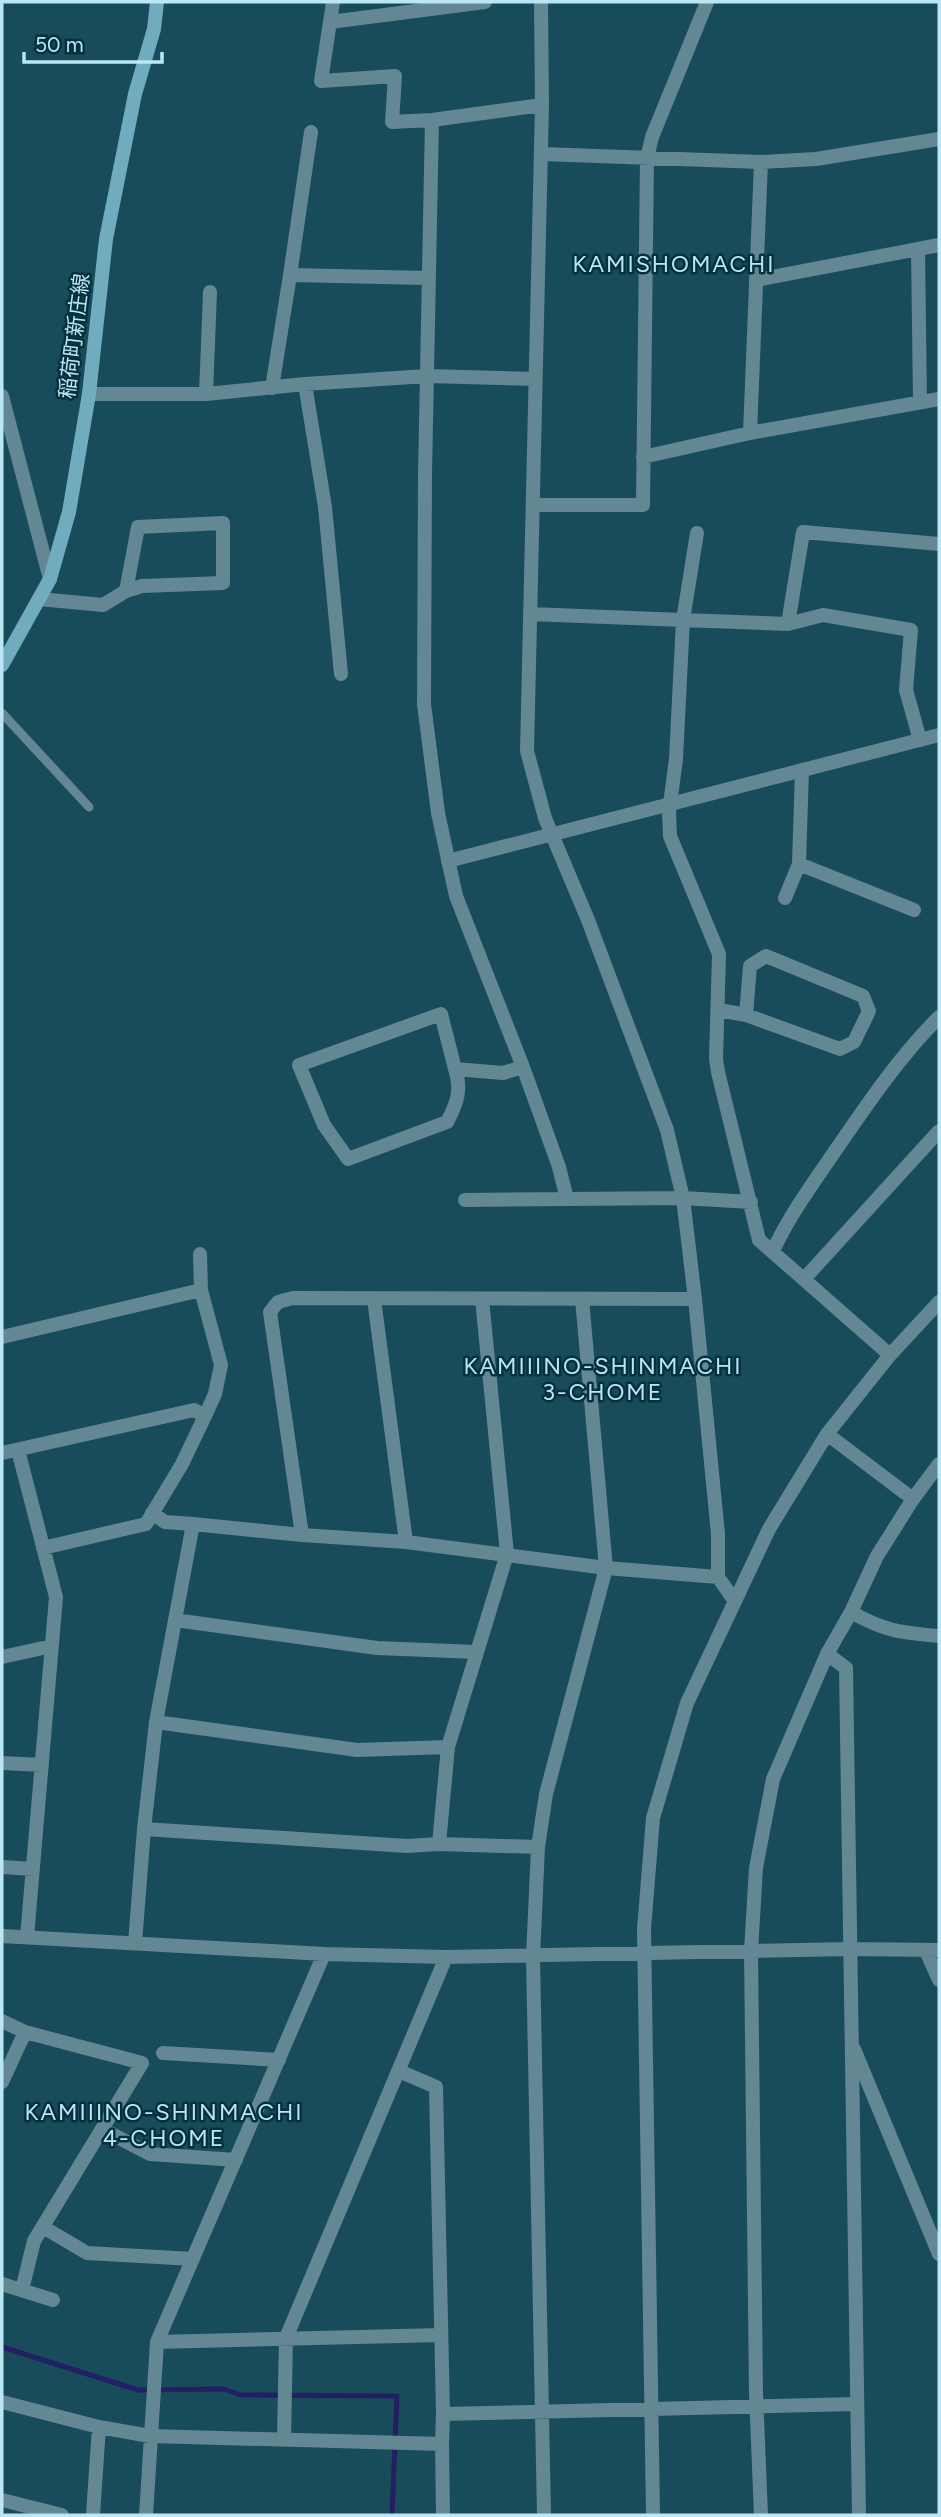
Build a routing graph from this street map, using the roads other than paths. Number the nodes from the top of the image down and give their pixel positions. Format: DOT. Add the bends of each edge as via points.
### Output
graph roads {
  1 [pos="157,2"];
  2 [pos="333,2"];
  3 [pos="485,2"];
  4 [pos="541,2"];
  5 [pos="707,2"];
  6 [pos="330,22"];
  7 [pos="542,105"];
  8 [pos="432,120"];
  9 [pos="311,132"];
  10 [pos="939,139"];
  11 [pos="542,154"];
  12 [pos="647,158"];
  13 [pos="761,162"];
  14 [pos="939,245"];
  15 [pos="918,249"];
  16 [pos="290,275"];
  17 [pos="428,278"];
  18 [pos="756,280"];
  19 [pos="209,292"];
  20 [pos="427,376"];
  21 [pos="535,379"];
  22 [pos="305,384"];
  23 [pos="272,388"];
  24 [pos="89,394"];
  25 [pos="206,394"];
  26 [pos="2,396"];
  27 [pos="939,399"];
  28 [pos="920,402"];
  29 [pos="750,433"];
  30 [pos="643,457"];
  31 [pos="534,505"];
  32 [pos="697,533"];
  33 [pos="939,544"];
  34 [pos="50,579"];
  35 [pos="126,591"];
  36 [pos="39,599"];
  37 [pos="530,614"];
  38 [pos="683,621"];
  39 [pos="788,624"];
  40 [pos="2,665"];
  41 [pos="341,674"];
  42 [pos="2,713"];
  43 [pos="939,735"];
  44 [pos="920,740"];
  45 [pos="802,770"];
  46 [pos="670,804"];
  47 [pos="89,807"];
  48 [pos="551,835"];
  49 [pos="448,861"];
  50 [pos="799,864"];
  51 [pos="785,898"];
  52 [pos="914,910"];
  53 [pos="719,1010"];
  54 [pos="746,1015"];
  55 [pos="939,1017"];
  56 [pos="523,1067"];
  57 [pos="455,1069"];
  58 [pos="939,1131"];
  59 [pos="683,1198"];
  60 [pos="567,1199"];
  61 [pos="465,1200"];
  62 [pos="751,1202"];
  63 [pos="773,1251"];
  64 [pos="200,1254"];
  65 [pos="804,1279"];
  66 [pos="201,1290"];
  67 [pos="374,1299"];
  68 [pos="482,1299"];
  69 [pos="582,1299"];
  70 [pos="695,1299"];
  71 [pos="939,1302"];
  72 [pos="2,1338"];
  73 [pos="890,1355"];
  74 [pos="205,1416"];
  75 [pos="827,1434"];
  76 [pos="18,1450"];
  77 [pos="2,1453"];
  78 [pos="939,1464"];
  79 [pos="913,1499"];
  80 [pos="152,1513"];
  81 [pos="193,1524"];
  82 [pos="302,1535"];
  83 [pos="406,1542"];
  84 [pos="43,1548"];
  85 [pos="507,1554"];
  86 [pos="606,1567"];
  87 [pos="718,1577"];
  88 [pos="734,1600"];
  89 [pos="851,1612"];
  90 [pos="175,1620"];
  91 [pos="939,1636"];
  92 [pos="52,1646"];
  93 [pos="476,1652"];
  94 [pos="827,1654"];
  95 [pos="2,1657"];
  96 [pos="156,1722"];
  97 [pos="448,1747"];
  98 [pos="2,1763"];
  99 [pos="42,1765"];
  100 [pos="144,1829"];
  101 [pos="439,1844"];
  102 [pos="538,1847"];
  103 [pos="2,1867"];
  104 [pos="33,1869"];
  105 [pos="2,1936"];
  106 [pos="27,1937"];
  107 [pos="135,1942"];
  108 [pos="850,1949"];
  109 [pos="751,1951"];
  110 [pos="933,1951"];
  111 [pos="644,1952"];
  112 [pos="324,1954"];
  113 [pos="446,1957"];
  114 [pos="533,1957"];
  115 [pos="939,1980"];
  116 [pos="2,2021"];
  117 [pos="25,2032"];
  118 [pos="850,2041"];
  119 [pos="163,2053"];
  120 [pos="279,2060"];
  121 [pos="399,2071"];
  122 [pos="2,2082"];
  123 [pos="102,2129"];
  124 [pos="236,2160"];
  125 [pos="43,2227"];
  126 [pos="939,2253"];
  127 [pos="193,2259"];
  128 [pos="2,2284"];
  129 [pos="22,2290"];
  130 [pos="53,2300"];
  131 [pos="441,2335"];
  132 [pos="286,2338"];
  133 [pos="157,2342"];
  134 [pos="2,2402"];
  135 [pos="856,2404"];
  136 [pos="650,2408"];
  137 [pos="757,2408"];
  138 [pos="543,2412"];
  139 [pos="443,2414"];
  140 [pos="99,2427"];
  141 [pos="150,2436"];
  142 [pos="284,2440"];
  143 [pos="442,2444"];
  144 [pos="2,2500"];
  145 [pos="62,2515"];
  146 [pos="93,2515"];
  147 [pos="146,2515"];
  148 [pos="443,2515"];
  149 [pos="544,2515"];
  150 [pos="653,2515"];
  151 [pos="761,2515"];
  152 [pos="859,2515"];
  1 -- 24 [label="main road, 稲荷町新庄線" via="106,239"];
  2 -- 6 [label="street"];
  3 -- 6 [label="street"];
  4 -- 7 [label="street"];
  5 -- 12 [label="street"];
  6 -- 8 [label="street" via="321,81 395,76 393,122"];
  7 -- 8 [label="street"];
  7 -- 11 [label="street"];
  8 -- 17 [label="street"];
  9 -- 16 [label="street"];
  10 -- 13 [label="street" via="816,159"];
  11 -- 12 [label="street"];
  11 -- 21 [label="street"];
  12 -- 13 [label="street"];
  12 -- 30 [label="street"];
  13 -- 18 [label="street"];
  14 -- 15 [label="street"];
  15 -- 18 [label="street"];
  15 -- 28 [label="street"];
  16 -- 17 [label="street"];
  16 -- 23 [label="street"];
  17 -- 20 [label="street"];
  18 -- 29 [label="street"];
  19 -- 25 [label="street"];
  20 -- 21 [label="street"];
  20 -- 22 [label="street"];
  20 -- 49 [label="street" via="424,704"];
  21 -- 31 [label="street"];
  22 -- 23 [label="street"];
  22 -- 41 [label="street" via="325,507"];
  23 -- 25 [label="street"];
  24 -- 25 [label="street"];
  24 -- 34 [label="main road, 稲荷町新庄線" via="69,512"];
  26 -- 34 [label="street"];
  27 -- 28 [label="street"];
  28 -- 29 [label="street"];
  29 -- 30 [label="street"];
  30 -- 31 [label="street" via="643,505"];
  31 -- 37 [label="street"];
  32 -- 38 [label="street"];
  33 -- 39 [label="street" via="803,532"];
  34 -- 36 [label="main road, 稲荷町新庄線"];
  35 -- 35 [label="street" via="138,527 223,523 223,583 142,586"];
  35 -- 36 [label="street" via="103,604"];
  36 -- 40 [label="main road, 稲荷町新庄線"];
  37 -- 38 [label="street"];
  37 -- 48 [label="street" via="527,751"];
  38 -- 39 [label="street"];
  38 -- 46 [label="street"];
  39 -- 44 [label="street" via="823,615 911,630 906,691"];
  42 -- 47 [label="lane"];
  43 -- 44 [label="street"];
  44 -- 45 [label="street"];
  45 -- 46 [label="street"];
  45 -- 50 [label="street"];
  46 -- 48 [label="street"];
  46 -- 53 [label="street" via="670,836 719,954"];
  48 -- 49 [label="street"];
  48 -- 59 [label="street" via="667,1130"];
  49 -- 56 [label="street" via="456,896"];
  50 -- 51 [label="street"];
  50 -- 52 [label="street"];
  53 -- 54 [label="street"];
  53 -- 62 [label="street" via="718,1072"];
  54 -- 54 [label="street" via="841,1049 854,1042 869,1011 863,996 766,956 750,966"];
  55 -- 63 [label="street" via="878,1088 784,1225"];
  56 -- 57 [label="street" via="503,1073"];
  56 -- 60 [label="street"];
  57 -- 57 [label="street" via="441,1014 299,1065 324,1125 348,1159 447,1122 458,1102"];
  58 -- 65 [label="street"];
  59 -- 60 [label="street"];
  59 -- 62 [label="street"];
  59 -- 70 [label="street"];
  60 -- 61 [label="street"];
  62 -- 63 [label="street" via="759,1240"];
  63 -- 65 [label="street"];
  64 -- 66 [label="street"];
  65 -- 73 [label="street"];
  66 -- 72 [label="street"];
  66 -- 74 [label="street" via="221,1365"];
  67 -- 68 [label="street"];
  67 -- 82 [label="street" via="293,1298 278,1302 270,1311"];
  67 -- 83 [label="street"];
  68 -- 69 [label="street"];
  68 -- 85 [label="street"];
  69 -- 70 [label="street"];
  69 -- 86 [label="street"];
  70 -- 87 [label="street" via="718,1534"];
  71 -- 73 [label="street"];
  73 -- 75 [label="street"];
  74 -- 76 [label="street" via="194,1410"];
  74 -- 80 [label="street"];
  75 -- 79 [label="street"];
  75 -- 88 [label="street" via="769,1529"];
  76 -- 77 [label="street"];
  76 -- 84 [label="street"];
  78 -- 79 [label="street"];
  79 -- 89 [label="street" via="877,1556"];
  80 -- 81 [label="street" via="165,1522"];
  80 -- 84 [label="street" via="146,1524"];
  81 -- 82 [label="street"];
  81 -- 90 [label="street"];
  82 -- 83 [label="street"];
  83 -- 85 [label="street"];
  84 -- 92 [label="street" via="56,1597"];
  85 -- 86 [label="street"];
  85 -- 93 [label="street"];
  86 -- 87 [label="street"];
  86 -- 102 [label="street" via="546,1794"];
  87 -- 88 [label="street"];
  88 -- 111 [label="street" via="687,1703 653,1818"];
  89 -- 91 [label="street" via="874,1626"];
  89 -- 94 [label="street"];
  90 -- 93 [label="street" via="377,1648"];
  90 -- 96 [label="street"];
  92 -- 95 [label="street"];
  92 -- 99 [label="street"];
  93 -- 97 [label="street"];
  94 -- 108 [label="street" via="846,1668"];
  94 -- 109 [label="street" via="773,1779 757,1868"];
  96 -- 97 [label="street" via="357,1751"];
  96 -- 100 [label="street"];
  97 -- 101 [label="street"];
  98 -- 99 [label="street"];
  99 -- 104 [label="street"];
  100 -- 101 [label="street" via="408,1846"];
  100 -- 107 [label="street"];
  101 -- 102 [label="street"];
  102 -- 114 [label="street"];
  103 -- 104 [label="street"];
  104 -- 106 [label="street"];
  105 -- 106 [label="street"];
  106 -- 107 [label="street"];
  107 -- 112 [label="street"];
  108 -- 109 [label="street"];
  108 -- 110 [label="street"];
  108 -- 118 [label="street"];
  109 -- 111 [label="street"];
  109 -- 137 [label="street"];
  110 -- 115 [label="street"];
  111 -- 114 [label="street"];
  111 -- 136 [label="street"];
  112 -- 113 [label="street"];
  112 -- 120 [label="street"];
  113 -- 114 [label="street"];
  113 -- 121 [label="street"];
  114 -- 138 [label="street"];
  116 -- 117 [label="street"];
  117 -- 122 [label="street"];
  117 -- 123 [label="street" via="142,2063"];
  118 -- 126 [label="street"];
  118 -- 135 [label="street"];
  119 -- 120 [label="street"];
  120 -- 124 [label="street"];
  121 -- 131 [label="street" via="436,2087"];
  121 -- 132 [label="street"];
  123 -- 124 [label="street" via="150,2154"];
  123 -- 125 [label="street"];
  124 -- 127 [label="street"];
  125 -- 127 [label="street" via="87,2253"];
  125 -- 129 [label="street" via="34,2241"];
  127 -- 133 [label="street"];
  128 -- 129 [label="street"];
  129 -- 130 [label="street"];
  131 -- 132 [label="street"];
  131 -- 139 [label="street"];
  132 -- 133 [label="street"];
  132 -- 142 [label="street"];
  133 -- 141 [label="street"];
  134 -- 140 [label="street"];
  135 -- 137 [label="street"];
  135 -- 152 [label="street"];
  136 -- 137 [label="street"];
  136 -- 138 [label="street"];
  136 -- 150 [label="street"];
  137 -- 151 [label="street"];
  138 -- 139 [label="street"];
  138 -- 149 [label="street"];
  139 -- 143 [label="street"];
  140 -- 141 [label="street"];
  140 -- 146 [label="street"];
  141 -- 142 [label="street"];
  141 -- 147 [label="street"];
  142 -- 143 [label="street"];
  143 -- 148 [label="street"];
  144 -- 145 [label="street"];
}
